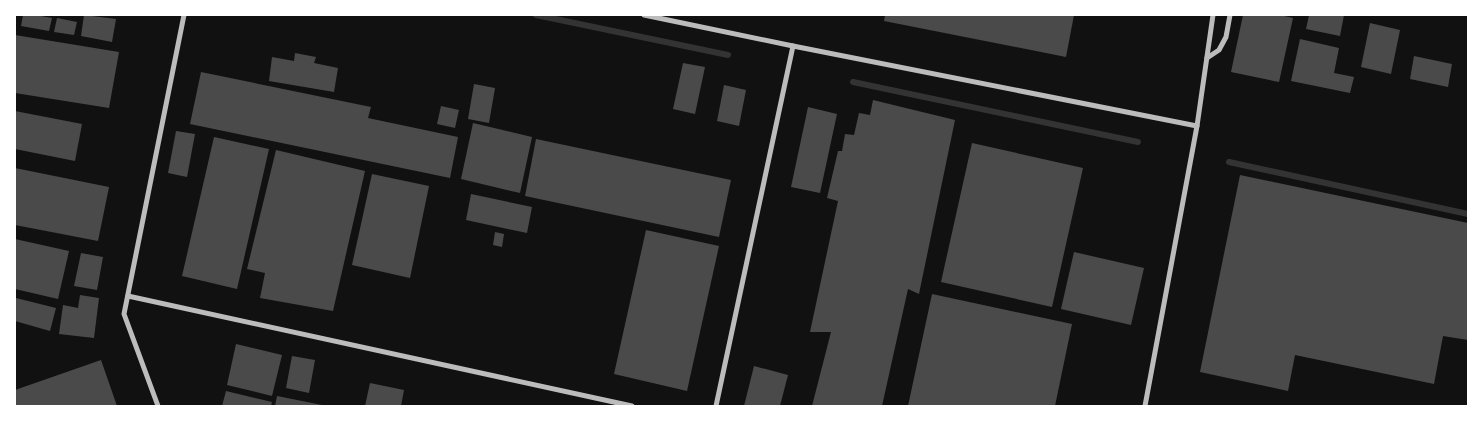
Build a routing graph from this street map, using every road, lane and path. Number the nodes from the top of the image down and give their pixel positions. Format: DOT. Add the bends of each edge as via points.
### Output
graph roads {
  1 [pos="184,15"];
  2 [pos="644,15"];
  3 [pos="1213,15"];
  4 [pos="1230,15"];
  5 [pos="793,46"];
  6 [pos="1207,58"];
  7 [pos="1197,126"];
  8 [pos="128,296"];
  9 [pos="158,406"];
  10 [pos="632,406"];
  11 [pos="716,406"];
  12 [pos="1145,406"];
  1 -- 8 [label="street"];
  2 -- 5 [label="street"];
  3 -- 6 [label="street"];
  4 -- 6 [label="street" via="1226,37 1219,50"];
  5 -- 7 [label="street"];
  5 -- 11 [label="street"];
  6 -- 7 [label="street"];
  7 -- 12 [label="street"];
  8 -- 9 [label="street" via="124,314"];
  8 -- 10 [label="street"];
}
